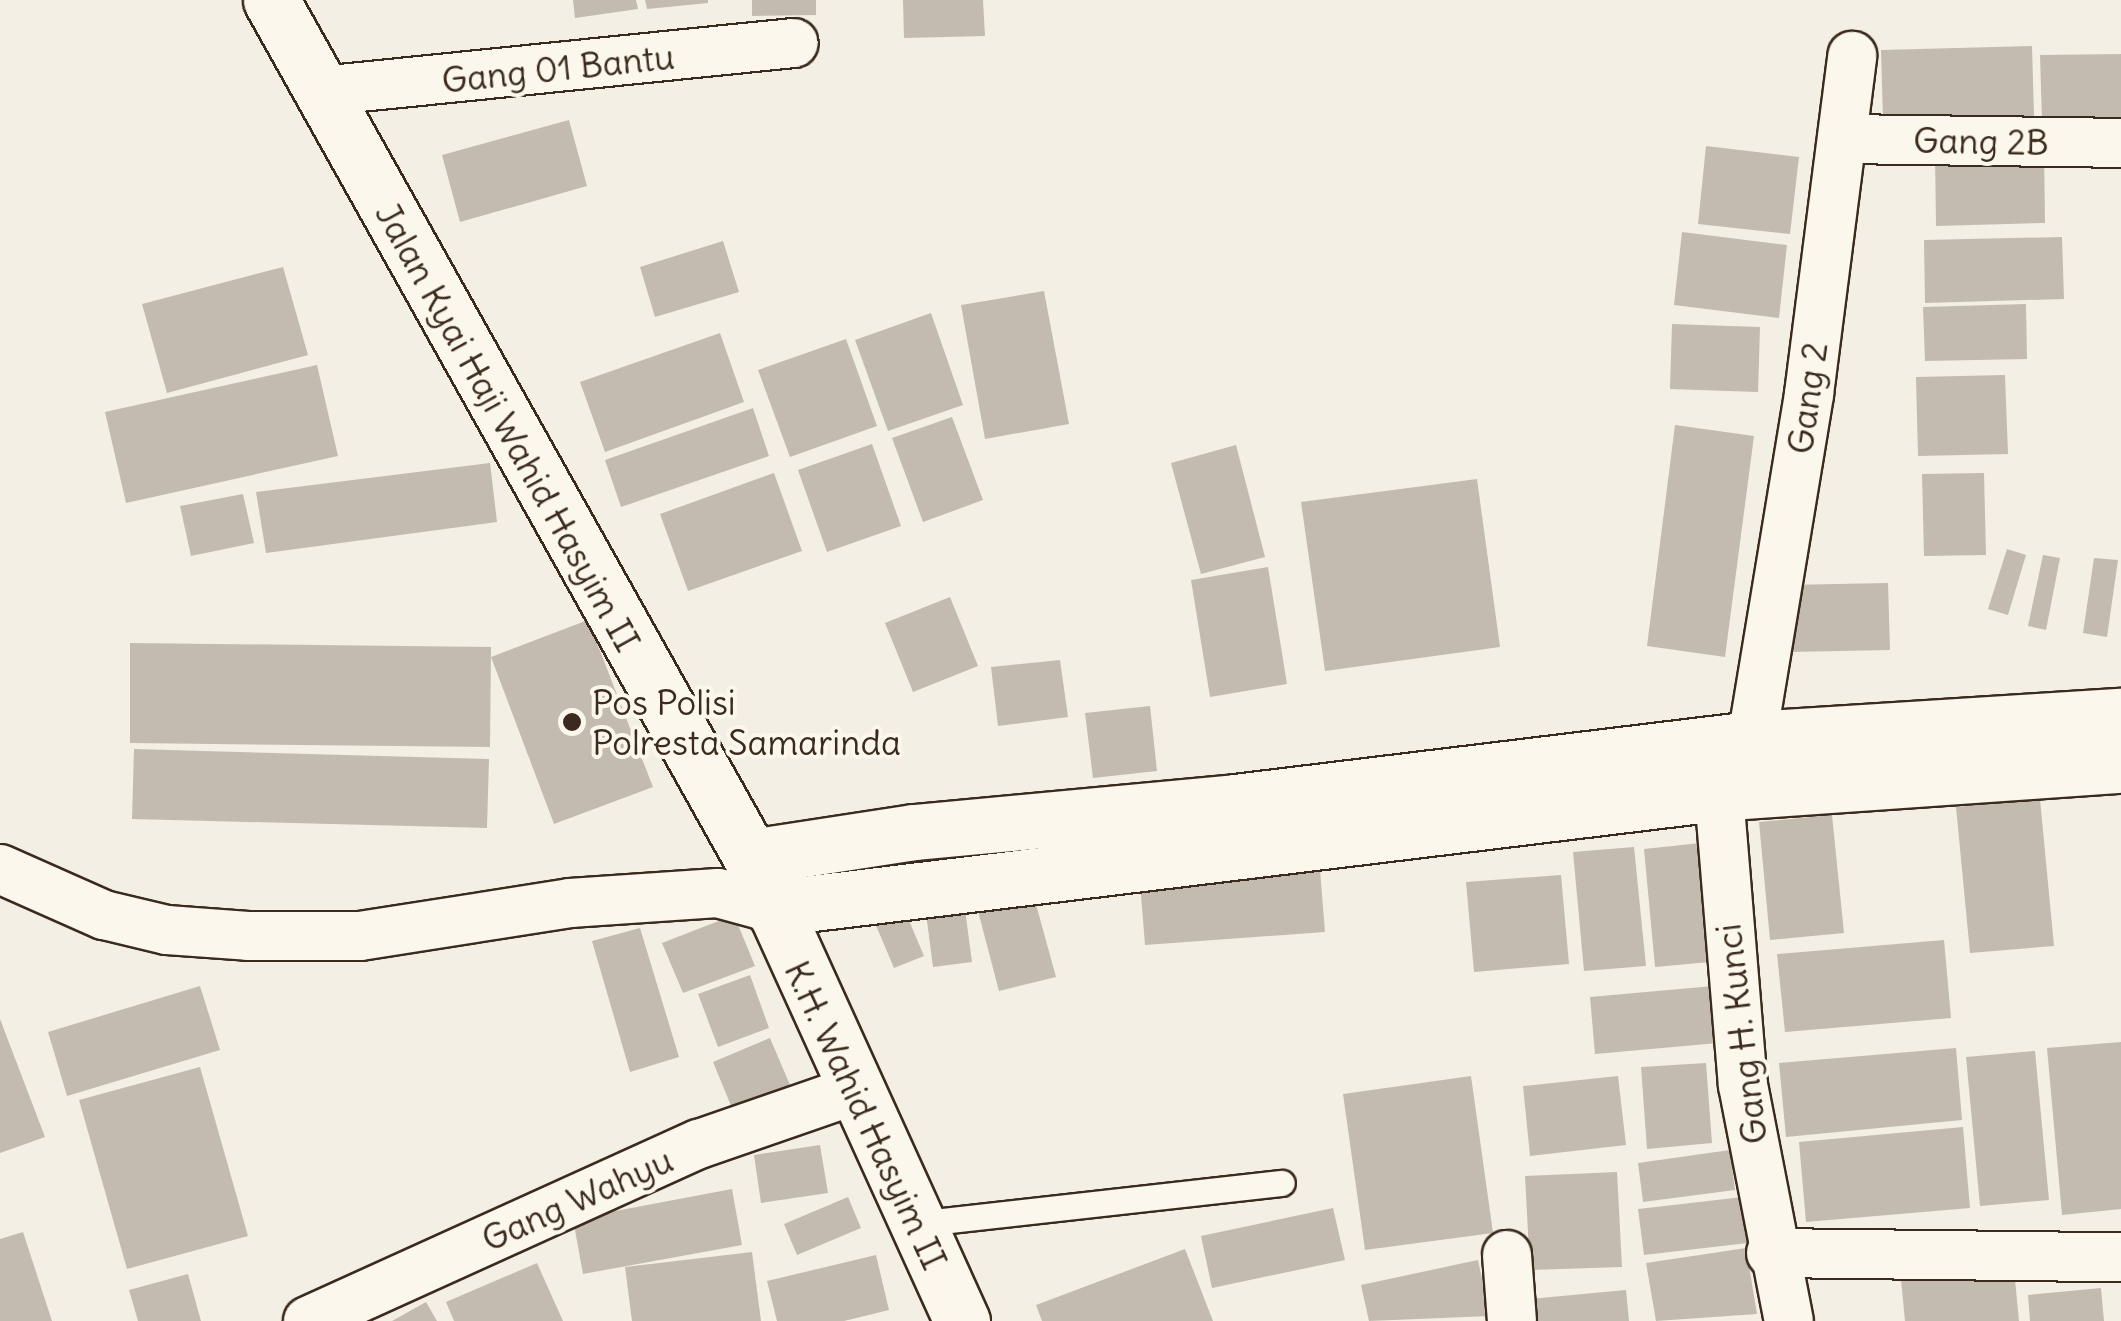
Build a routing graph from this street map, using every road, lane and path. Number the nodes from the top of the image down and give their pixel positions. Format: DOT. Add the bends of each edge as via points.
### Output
graph roads {
  1 [pos="271,0"];
  2 [pos="794,44"];
  3 [pos="1852,56"];
  4 [pos="321,91"];
  5 [pos="1842,139"];
  6 [pos="2121,143"];
  7 [pos="2121,716"];
  8 [pos="1728,759"];
  9 [pos="2121,765"];
  10 [pos="0,869"];
  11 [pos="734,875"];
  12 [pos="772,908"];
  13 [pos="852,1091"];
  14 [pos="1282,1183"];
  15 [pos="916,1224"];
  16 [pos="1771,1253"];
  17 [pos="1507,1256"];
  18 [pos="2121,1257"];
  19 [pos="308,1321"];
  20 [pos="962,1321"];
  21 [pos="1512,1321"];
  22 [pos="1789,1321"];
  1 -- 4 [label="main road, Jalan Kyai Haji Wahid Hasyim II"];
  2 -- 4 [label="street, Gang 01 Bantu"];
  3 -- 5 [label="street, Gang 2"];
  4 -- 11 [label="main road, Jalan Kyai Haji Wahid Hasyim II"];
  5 -- 6 [label="street, Gang 2B"];
  5 -- 8 [label="street, Gang 2"];
  7 -- 8 [label="main road"];
  8 -- 9 [label="main road"];
  8 -- 11 [label="main road" via="914,832"];
  8 -- 12 [label="main road"];
  8 -- 16 [label="street, Gang H. Kunci" via="1744,1086"];
  10 -- 11 [label="street" via="104,914 167,930 248,936 360,936"];
  11 -- 12 [label="main road, Jalan Kyai Haji Wahid Hasyim II"];
  12 -- 13 [label="main road, K.H. Wahid Hasyim II"];
  13 -- 15 [label="main road, K.H. Wahid Hasyim II"];
  13 -- 19 [label="street, Gang Wahyu" via="699,1144"];
  14 -- 15 [label="lane"];
  15 -- 20 [label="main road, K.H. Wahid Hasyim II"];
  16 -- 18 [label="street"];
  16 -- 22 [label="street, Gang H. Kunci"];
  17 -- 21 [label="street"];
}
